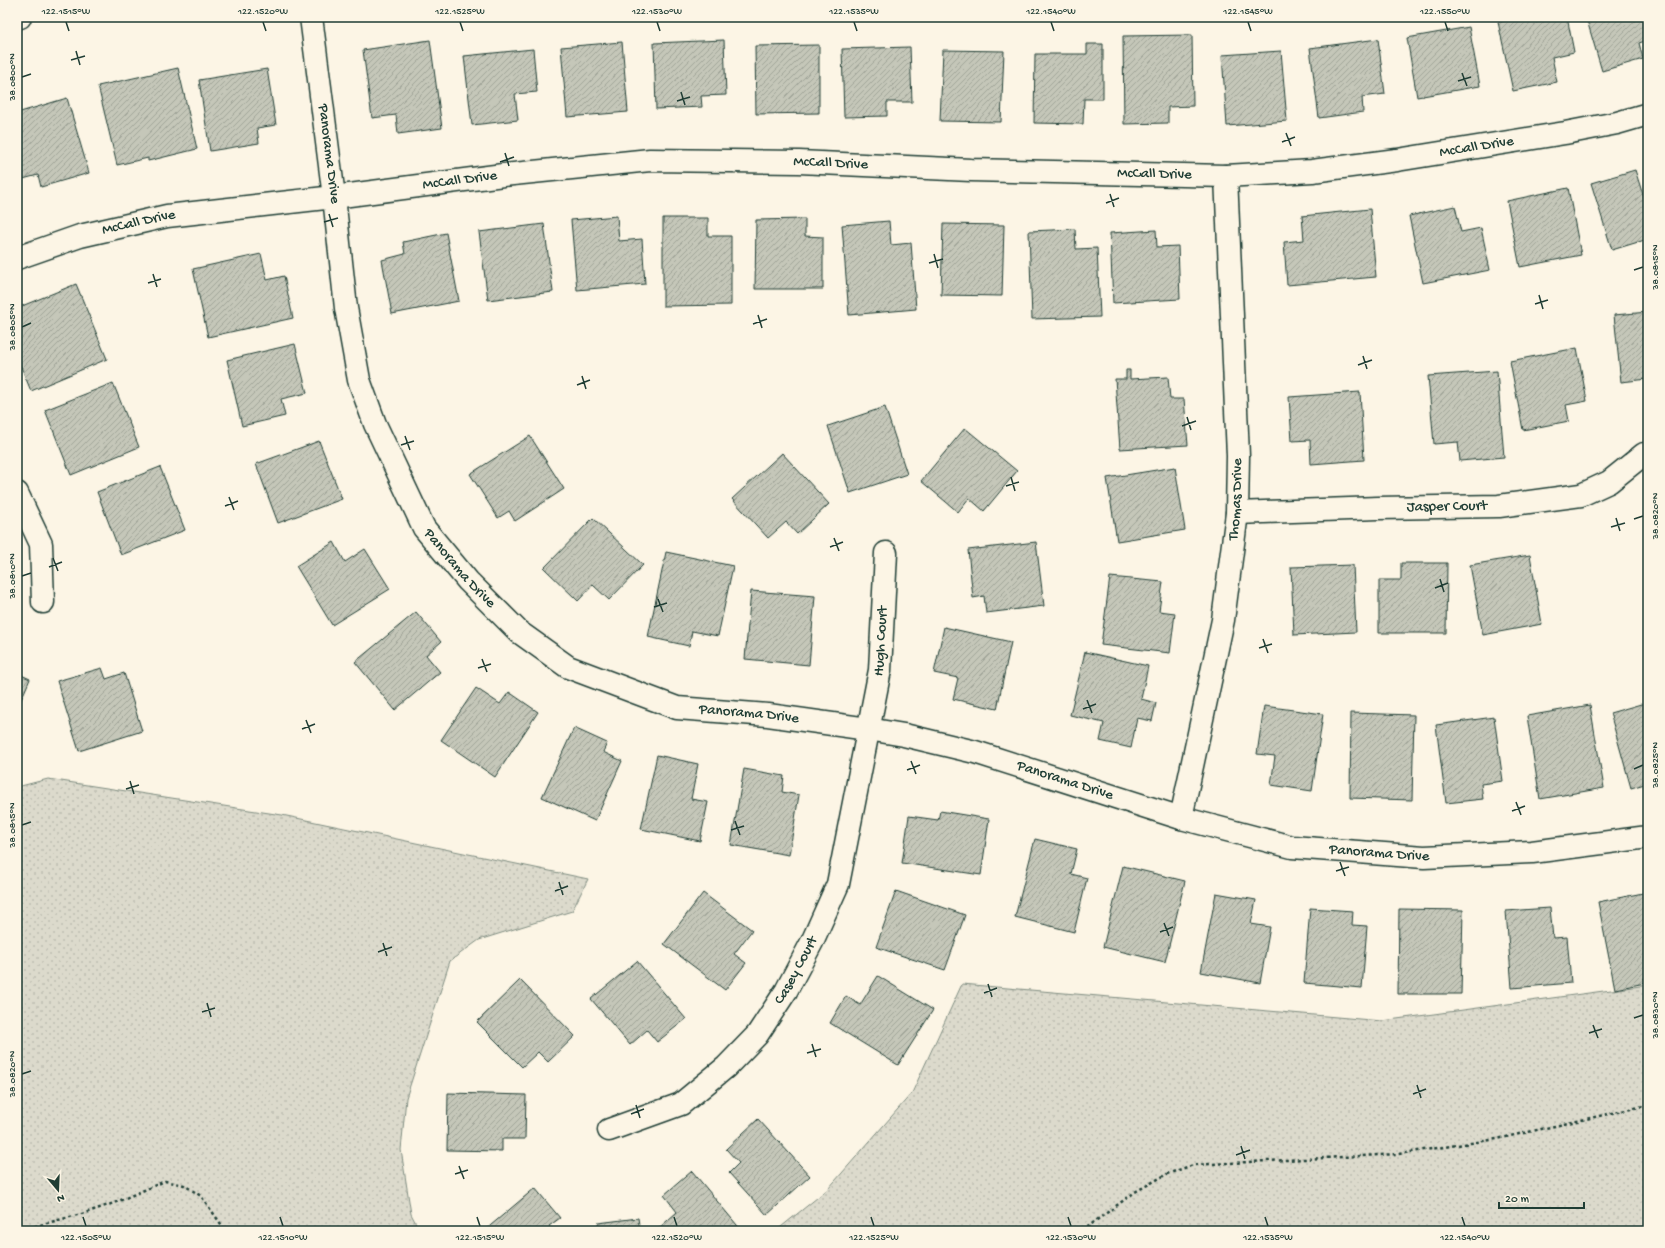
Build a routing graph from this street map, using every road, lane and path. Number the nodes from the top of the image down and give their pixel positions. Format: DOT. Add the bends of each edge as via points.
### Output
graph roads {
  1 [pos="20,17"];
  2 [pos="311,17"];
  3 [pos="17,18"];
  4 [pos="1648,114"];
  5 [pos="1226,176"];
  6 [pos="334,197"];
  7 [pos="17,258"];
  8 [pos="1644,454"];
  9 [pos="17,493"];
  10 [pos="1237,513"];
  11 [pos="886,553"];
  12 [pos="43,602"];
  13 [pos="868,729"];
  14 [pos="1182,818"];
  15 [pos="1648,837"];
  16 [pos="1648,1105"];
  17 [pos="609,1130"];
  18 [pos="17,1231"];
  19 [pos="226,1231"];
  20 [pos="1082,1231"];
  1 -- 3 [label="street"];
  2 -- 6 [label="street, Panorama Drive"];
  4 -- 5 [label="street, McCall Drive" via="1616,124 1397,160 1312,170"];
  5 -- 6 [label="street, McCall Drive" via="971,170 799,162 650,160 503,175"];
  5 -- 10 [label="street, Thomas Drive" via="1238,456"];
  6 -- 7 [label="street, McCall Drive" via="167,216 80,236"];
  6 -- 13 [label="street, Panorama Drive" via="347,315 359,380 375,424 424,528 468,581 513,626 568,667 677,708 768,715"];
  8 -- 10 [label="street, Jasper Court" via="1609,482 1581,495 1499,506"];
  9 -- 12 [label="street" via="40,544"];
  10 -- 14 [label="street, Thomas Drive" via="1223,620"];
  11 -- 13 [label="street, Hugh Court" via="880,670"];
  13 -- 14 [label="street, Panorama Drive" via="975,752"];
  13 -- 17 [label="street, Casey Court" via="838,884 786,991 757,1035 726,1067 681,1104"];
  14 -- 15 [label="street, Panorama Drive" via="1292,847 1424,857 1532,852"];
  16 -- 20 [label="path" via="1497,1139 1398,1154 1193,1165 1167,1174 1135,1192"];
  18 -- 19 [label="path" via="85,1213 165,1181 184,1185 201,1196"];
}
